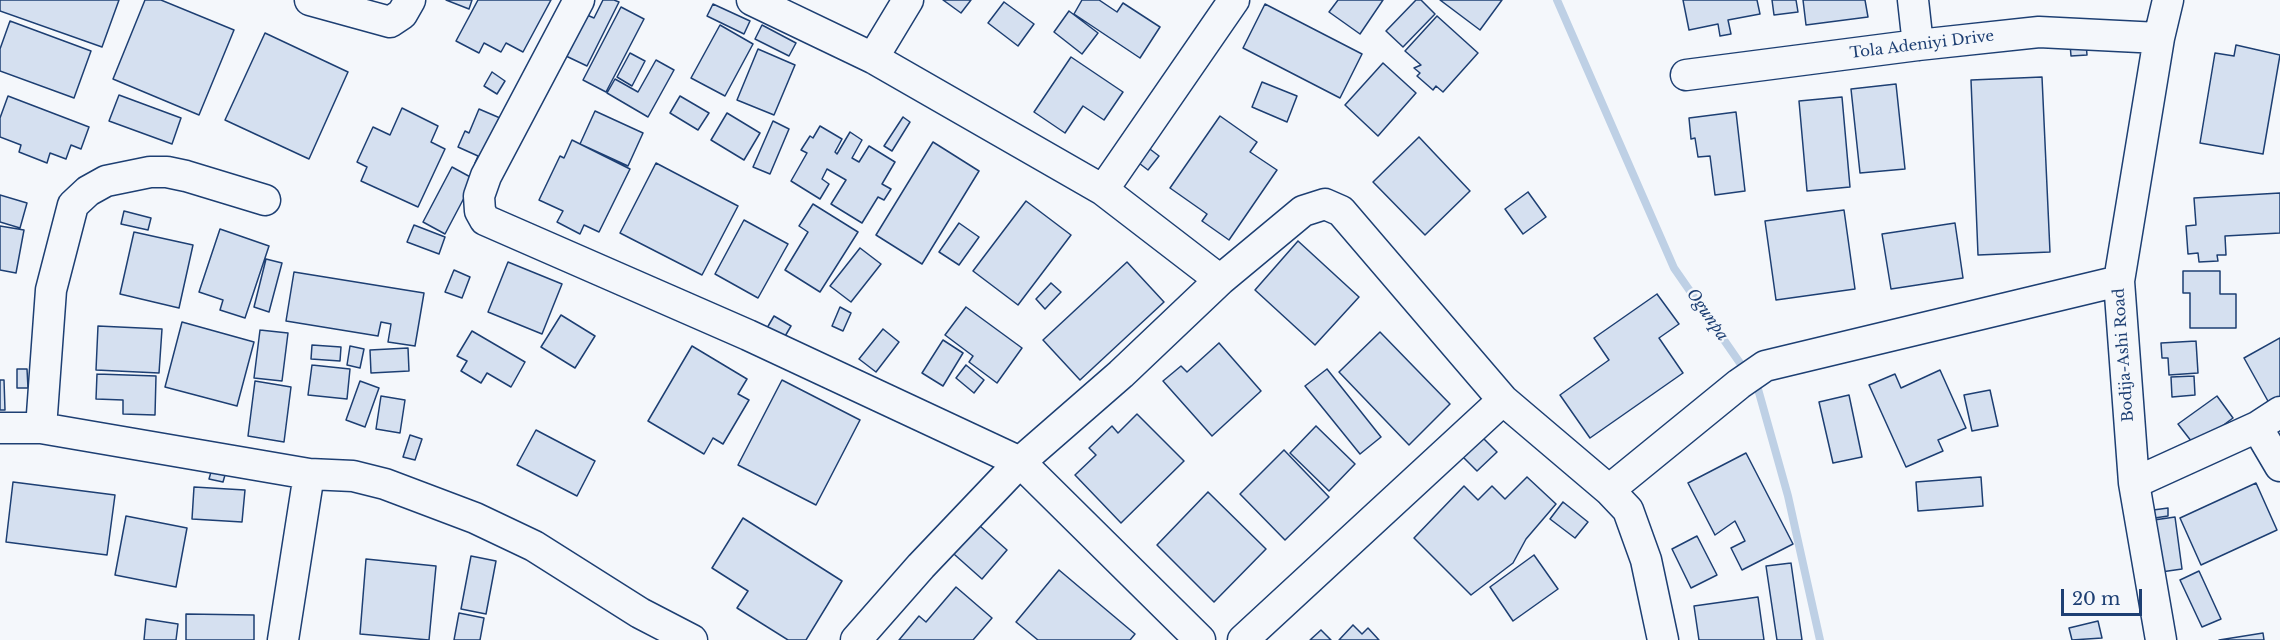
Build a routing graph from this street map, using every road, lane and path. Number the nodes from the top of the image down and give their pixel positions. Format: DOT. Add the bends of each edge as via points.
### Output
graph roads {
  1 [pos="310,0"];
  2 [pos="410,0"];
  3 [pos="579,0"];
  4 [pos="752,0"];
  5 [pos="908,0"];
  6 [pos="1234,0"];
  7 [pos="1913,0"];
  8 [pos="2168,0"];
  9 [pos="2159,38"];
  10 [pos="1918,45"];
  11 [pos="873,58"];
  12 [pos="1686,75"];
  13 [pos="1103,190"];
  14 [pos="265,200"];
  15 [pos="1220,280"];
  16 [pos="2119,281"];
  17 [pos="1503,400"];
  18 [pos="2268,419"];
  19 [pos="0,428"];
  20 [pos="41,428"];
  21 [pos="1020,462"];
  22 [pos="2280,466"];
  23 [pos="309,474"];
  24 [pos="2134,483"];
  25 [pos="1609,490"];
  26 [pos="283,640"];
  27 [pos="692,640"];
  28 [pos="856,640"];
  29 [pos="1200,640"];
  30 [pos="1243,640"];
  31 [pos="1663,640"];
  32 [pos="2161,640"];
  1 -- 2 [label="street" via="390,22 402,14"];
  3 -- 21 [label="street" via="486,176 479,196 485,220 748,334"];
  4 -- 11 [label="street"];
  5 -- 11 [label="street"];
  6 -- 13 [label="street"];
  7 -- 10 [label="street"];
  8 -- 9 [label="street, Bodija-Ashi Road"];
  9 -- 10 [label="street, Tola Adeniyi Drive" via="2039,32"];
  9 -- 16 [label="street, Bodija-Ashi Road"];
  10 -- 12 [label="street, Tola Adeniyi Drive"];
  11 -- 13 [label="street"];
  13 -- 15 [label="street"];
  14 -- 20 [label="street" via="186,176 150,172 106,181 73,205 51,290"];
  15 -- 17 [label="street" via="1303,211 1325,204 1341,211"];
  15 -- 21 [label="street"];
  16 -- 24 [label="street, Bodija-Ashi Road"];
  16 -- 25 [label="street" via="1766,366"];
  17 -- 25 [label="street"];
  17 -- 30 [label="street"];
  18 -- 22 [label="street"];
  18 -- 24 [label="street"];
  19 -- 20 [label="street"];
  20 -- 23 [label="street"];
  21 -- 28 [label="street"];
  21 -- 29 [label="street"];
  23 -- 26 [label="street"];
  23 -- 27 [label="street" via="353,476 385,484 475,518 534,546 640,614"];
  24 -- 32 [label="street, Bodija-Ashi Road"];
  25 -- 31 [label="street" via="1628,510 1646,560"];
}
